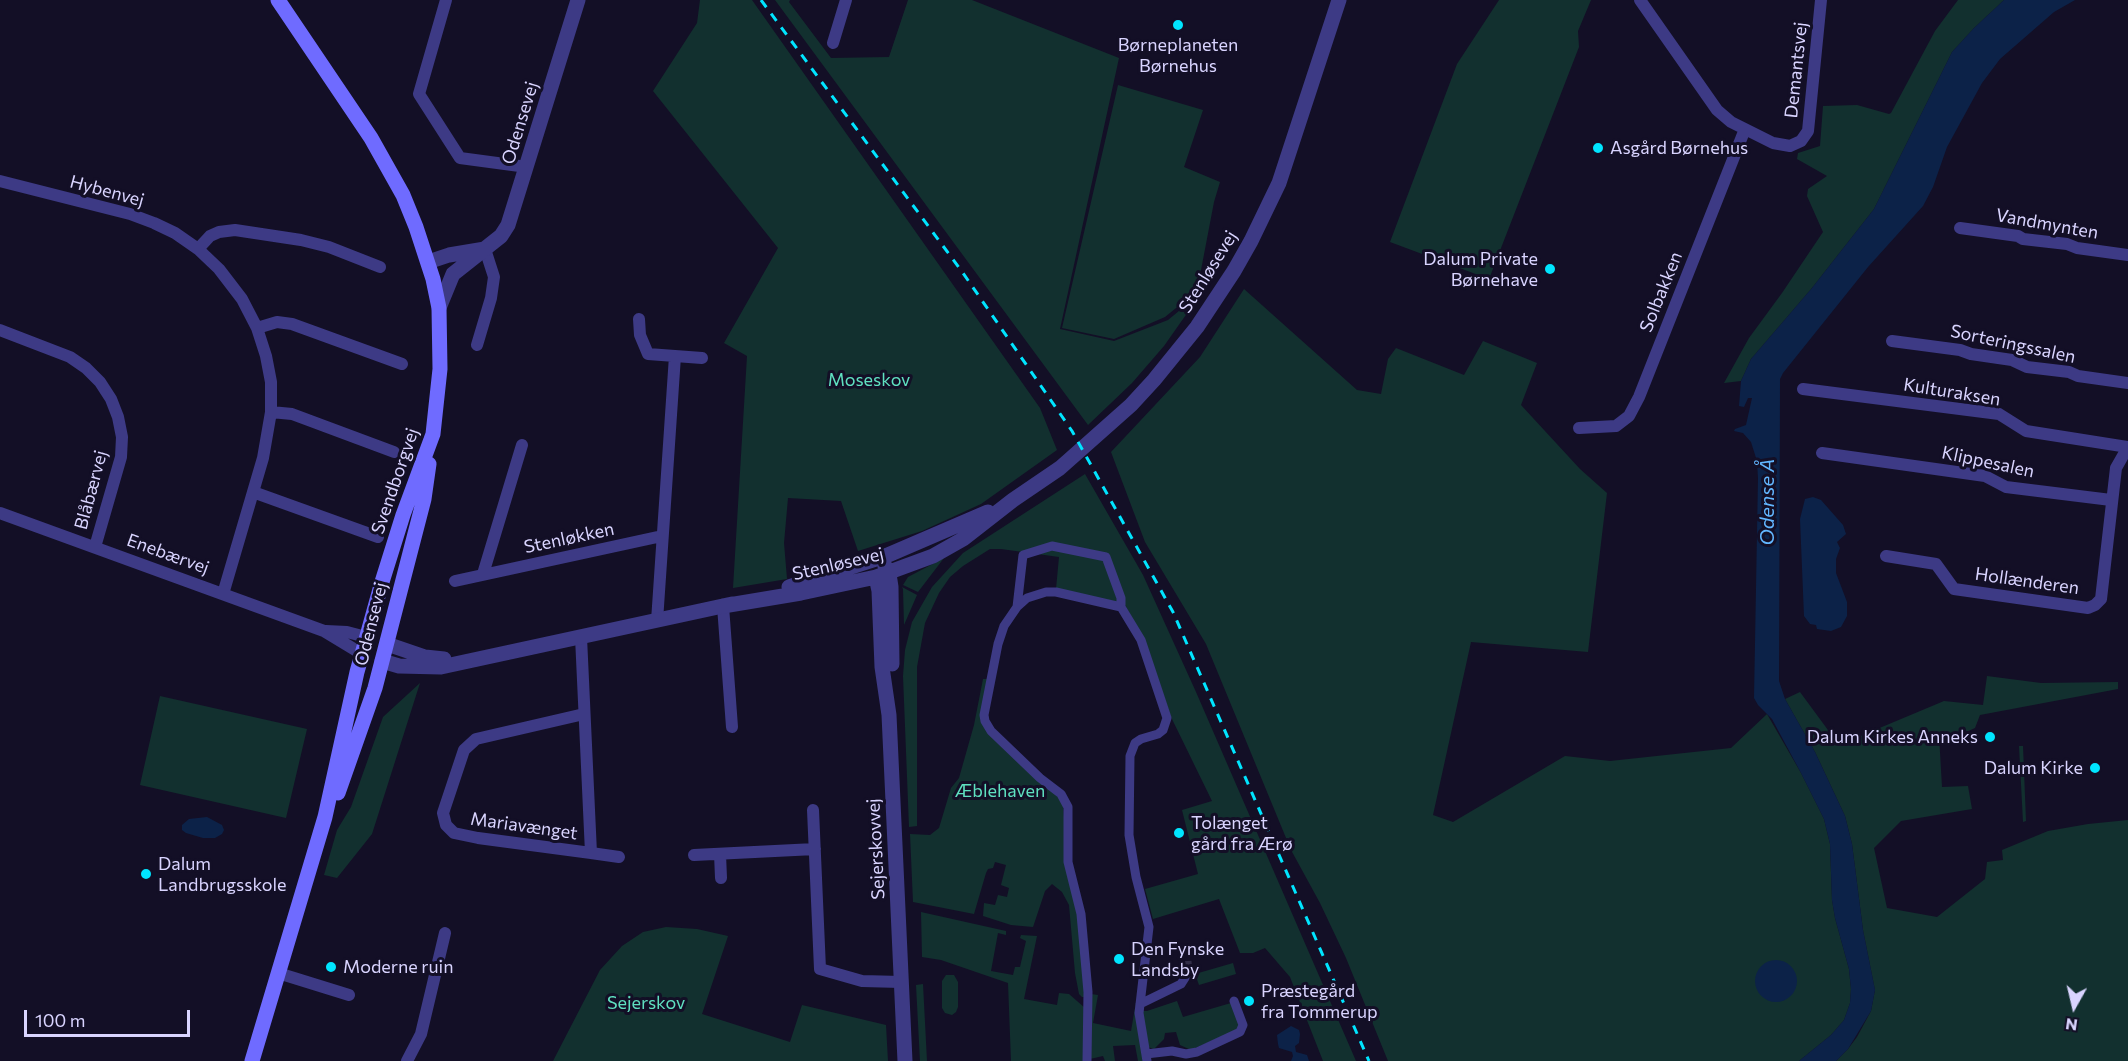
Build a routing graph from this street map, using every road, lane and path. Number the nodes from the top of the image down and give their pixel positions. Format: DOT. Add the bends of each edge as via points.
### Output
graph roads {
  1 [pos="278,0"];
  2 [pos="446,0"];
  3 [pos="579,0"];
  4 [pos="846,0"];
  5 [pos="1339,0"];
  6 [pos="1640,0"];
  7 [pos="1821,0"];
  8 [pos="833,43"];
  9 [pos="1745,129"];
  10 [pos="527,167"];
  11 [pos="0,181"];
  12 [pos="1960,228"];
  13 [pos="198,249"];
  14 [pos="485,249"];
  15 [pos="2128,255"];
  16 [pos="428,262"];
  17 [pos="380,267"];
  18 [pos="439,308"];
  19 [pos="639,319"];
  20 [pos="257,328"];
  21 [pos="0,330"];
  22 [pos="1892,341"];
  23 [pos="477,345"];
  24 [pos="675,356"];
  25 [pos="702,358"];
  26 [pos="402,364"];
  27 [pos="2128,383"];
  28 [pos="1803,389"];
  29 [pos="271,412"];
  30 [pos="1579,428"];
  31 [pos="433,434"];
  32 [pos="522,445"];
  33 [pos="2128,447"];
  34 [pos="394,452"];
  35 [pos="1822,453"];
  36 [pos="253,492"];
  37 [pos="2111,500"];
  38 [pos="0,513"];
  39 [pos="662,536"];
  40 [pos="378,537"];
  41 [pos="95,547"];
  42 [pos="1886,556"];
  43 [pos="881,570"];
  44 [pos="483,574"];
  45 [pos="455,581"];
  46 [pos="223,594"];
  47 [pos="723,606"];
  48 [pos="1017,607"];
  49 [pos="1121,607"];
  50 [pos="657,621"];
  51 [pos="324,631"];
  52 [pos="581,637"];
  53 [pos="376,641"];
  54 [pos="372,657"];
  55 [pos="462,662"];
  56 [pos="584,714"];
  57 [pos="732,727"];
  58 [pos="813,810"];
  59 [pos="325,817"];
  60 [pos="815,849"];
  61 [pos="591,853"];
  62 [pos="720,854"];
  63 [pos="694,855"];
  64 [pos="619,857"];
  65 [pos="721,878"];
  66 [pos="445,933"];
  67 [pos="1188,973"];
  68 [pos="278,974"];
  69 [pos="901,982"];
  70 [pos="349,995"];
  71 [pos="1234,1002"];
  72 [pos="1140,1004"];
  73 [pos="1146,1057"];
  74 [pos="252,1061"];
  75 [pos="407,1061"];
  76 [pos="905,1061"];
  77 [pos="1087,1061"];
  1 -- 16 [label="main road, Svendborgvej" via="389,166"];
  2 -- 10 [label="street" via="419,94 460,158"];
  3 -- 10 [label="street, Odensevej"];
  4 -- 8 [label="street"];
  5 -- 43 [label="street, Stenløsevej" via="1279,183 1251,241 1183,345 1154,380 1060,468 960,532"];
  6 -- 9 [label="street" via="1717,110"];
  7 -- 9 [label="street, Demantsvej" via="1808,130 1801,141 1790,146 1773,143"];
  9 -- 30 [label="street, Solbakken" via="1629,416 1616,426"];
  10 -- 14 [label="street, Odensevej" via="508,225"];
  11 -- 13 [label="street, Hybenvej" via="130,214 175,233"];
  12 -- 15 [label="street, Vandmynten"];
  13 -- 17 [label="street" via="210,236 235,230 329,247"];
  13 -- 20 [label="street, Hybenvej" via="242,299"];
  14 -- 16 [label="street"];
  14 -- 18 [label="street, Odensevej" via="453,274"];
  14 -- 23 [label="street" via="494,277"];
  16 -- 18 [label="main road, Svendborgvej"];
  18 -- 31 [label="main road, Svendborgvej" via="440,369"];
  19 -- 24 [label="street" via="640,335 648,354"];
  20 -- 26 [label="street" via="277,322 292,324"];
  20 -- 29 [label="street, Hybenvej" via="271,382"];
  21 -- 41 [label="street, Blåbærvej" via="70,357 93,375 111,399 122,437 121,457"];
  22 -- 27 [label="street, Sorteringssalen" via="1960,350 2012,360 2027,367"];
  24 -- 25 [label="street"];
  24 -- 39 [label="street"];
  28 -- 33 [label="street, Kulturaksen" via="1999,414 2026,431"];
  29 -- 34 [label="street" via="292,414"];
  29 -- 36 [label="street, Hybenvej"];
  31 -- 53 [label="main road, Odensevej" via="424,499"];
  31 -- 53 [label="main road, Svendborgvej" via="403,515 400,553"];
  32 -- 44 [label="street, Stenløkken"];
  33 -- 37 [label="street" via="2116,468"];
  35 -- 37 [label="street, Klippesalen" via="1985,476 2006,487"];
  36 -- 40 [label="street"];
  36 -- 46 [label="street, Hybenvej"];
  37 -- 42 [label="street, Hollænderen" via="2101,599 2088,608 1954,589 1936,564"];
  38 -- 41 [label="street, Enebærvej"];
  39 -- 44 [label="street, Stenløkken"];
  39 -- 50 [label="street"];
  41 -- 46 [label="street, Enebærvej"];
  43 -- 47 [label="street, Stenløsevej" via="801,593"];
  43 -- 69 [label="street, Sejerskovvej" via="882,667 889,715"];
  44 -- 45 [label="street, Stenløkken"];
  46 -- 51 [label="street, Enebærvej"];
  47 -- 50 [label="street, Stenløsevej"];
  47 -- 57 [label="street"];
  48 -- 49 [label="street" via="1035,595 1056,592"];
  48 -- 49 [label="street" via="1023,555 1052,546 1106,557"];
  48 -- 77 [label="street" via="1000,637 984,709 985,721 991,731 1061,794 1068,807 1068,862 1081,914 1087,981"];
  49 -- 72 [label="street" via="1141,640 1167,718 1163,730 1135,743 1130,756 1129,835 1149,927"];
  50 -- 52 [label="street, Stenløsevej"];
  51 -- 53 [label="street, Enebærvej" via="347,632"];
  51 -- 54 [label="street, Enebærvej"];
  52 -- 55 [label="street, Stenløsevej"];
  52 -- 56 [label="street, Mariavænget"];
  53 -- 54 [label="main road"];
  53 -- 54 [label="main road"];
  53 -- 55 [label="street, Stenløsevej" via="425,657"];
  54 -- 55 [label="street, Stenløsevej" via="399,666 441,667"];
  54 -- 59 [label="main road, Odensevej"];
  54 -- 59 [label="main road, Odensevej" via="352,755 341,788"];
  56 -- 61 [label="street, Mariavænget"];
  56 -- 61 [label="street, Mariavænget" via="476,739 464,750 444,813 446,825 454,833"];
  58 -- 60 [label="street"];
  59 -- 68 [label="main road, Odensevej"];
  60 -- 62 [label="street"];
  60 -- 69 [label="street" via="820,969 862,981"];
  61 -- 64 [label="street, Mariavænget"];
  62 -- 63 [label="street"];
  62 -- 65 [label="street"];
  66 -- 75 [label="street" via="421,1034"];
  67 -- 72 [label="street" via="1181,984"];
  68 -- 70 [label="street"];
  68 -- 74 [label="main road, Odensevej"];
  69 -- 76 [label="street, Sejerskovvej"];
  71 -- 73 [label="street" via="1243,1025 1240,1032 1197,1052 1172,1051"];
  72 -- 73 [label="street"];
}
